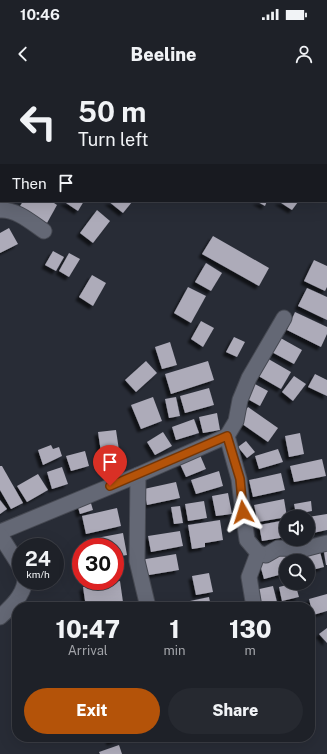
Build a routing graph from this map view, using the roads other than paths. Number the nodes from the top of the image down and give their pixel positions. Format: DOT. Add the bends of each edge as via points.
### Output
graph roads {
  1 [pos="0,210"];
  2 [pos="44,230"];
  3 [pos="284,318"];
  4 [pos="227,436"];
  5 [pos="138,475"];
  6 [pos="0,534"];
  7 [pos="327,543"];
  8 [pos="12,553"];
  9 [pos="258,553"];
  10 [pos="23,590"];
  11 [pos="14,602"];
  12 [pos="147,602"];
  13 [pos="253,602"];
  14 [pos="12,605"];
  15 [pos="0,617"];
  1 -- 2 [label="street" via="21,216"];
  3 -- 4 [label="street" via="249,378 240,400 236,421"];
  4 -- 5 [label="street"];
  4 -- 9 [label="street" via="240,479 247,540"];
  5 -- 6 [label="street"];
  5 -- 12 [label="street" via="138,561"];
  6 -- 8 [label="street"];
  7 -- 9 [label="street" via="304,549 278,548 266,555"];
  9 -- 13 [label="street" via="249,577"];
  10 -- 11 [label="street"];
  14 -- 15 [label="street"];
}
